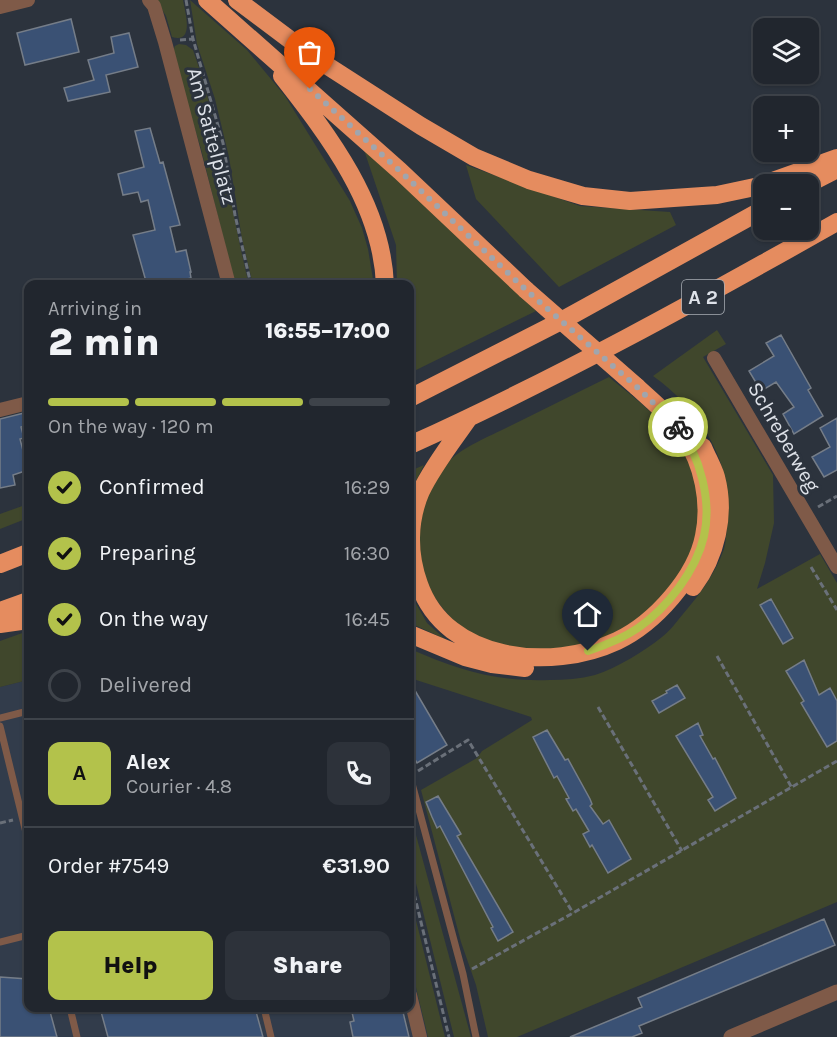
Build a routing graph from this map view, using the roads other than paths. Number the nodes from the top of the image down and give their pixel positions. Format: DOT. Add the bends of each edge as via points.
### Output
graph roads {
  1 [pos="28,0"];
  2 [pos="149,0"];
  3 [pos="207,0"];
  4 [pos="222,0"];
  5 [pos="237,0"];
  6 [pos="0,7"];
  7 [pos="241,29"];
  8 [pos="837,158"];
  9 [pos="837,169"];
  10 [pos="794,174"];
  11 [pos="819,178"];
  12 [pos="753,187"];
  13 [pos="753,215"];
  14 [pos="837,222"];
  15 [pos="229,280"];
  16 [pos="385,280"];
  17 [pos="532,287"];
  18 [pos="714,358"];
  19 [pos="641,385"];
  20 [pos="414,396"];
  21 [pos="24,404"];
  22 [pos="0,410"];
  23 [pos="468,419"];
  24 [pos="414,443"];
  25 [pos="414,512"];
  26 [pos="24,555"];
  27 [pos="0,564"];
  28 [pos="837,567"];
  29 [pos="414,572"];
  30 [pos="24,602"];
  31 [pos="0,611"];
  32 [pos="24,621"];
  33 [pos="0,624"];
  34 [pos="414,636"];
  35 [pos="24,712"];
  36 [pos="0,718"];
  37 [pos="0,726"];
  38 [pos="414,791"];
  39 [pos="24,825"];
  40 [pos="24,936"];
  41 [pos="0,942"];
  42 [pos="837,992"];
  43 [pos="71,1012"];
  44 [pos="265,1012"];
  45 [pos="414,1012"];
  46 [pos="77,1037"];
  47 [pos="271,1037"];
  48 [pos="420,1037"];
  49 [pos="476,1037"];
  50 [pos="731,1037"];
  1 -- 6 [label="street"];
  2 -- 15 [label="street, Am Sattelplatz" via="165,42"];
  3 -- 7 [label="highway"];
  4 -- 17 [label="highway"];
  5 -- 12 [label="highway" via="309,54 421,126 474,157 529,180 583,196 630,201 717,195"];
  7 -- 16 [label="highway" via="305,105 361,193 379,241"];
  7 -- 17 [label="highway"];
  8 -- 10 [label="highway"];
  9 -- 11 [label="highway"];
  13 -- 20 [label="highway, A 2" via="563,320"];
  14 -- 23 [label="highway, A 2" via="657,323"];
  17 -- 19 [label="highway"];
  18 -- 28 [label="street, Schreberweg"];
  19 -- 29 [label="highway" via="685,436 699,465 706,498 704,536 690,572 656,614 617,641 588,651 549,657 512,655 458,636 434,612"];
  19 -- 34 [label="highway" via="684,419 701,442 716,476 720,506 711,557 675,611 631,646 574,666 525,668 492,664"];
  21 -- 22 [label="street"];
  23 -- 24 [label="highway, A 2"];
  23 -- 25 [label="highway" via="422,490"];
  26 -- 27 [label="highway"];
  30 -- 31 [label="highway"];
  32 -- 33 [label="highway"];
  35 -- 36 [label="lane"];
  37 -- 39 [label="lane"];
  38 -- 49 [label="lane"];
  40 -- 41 [label="lane"];
  42 -- 50 [label="street"];
  43 -- 46 [label="lane"];
  44 -- 47 [label="lane"];
  45 -- 48 [label="street"];
}
